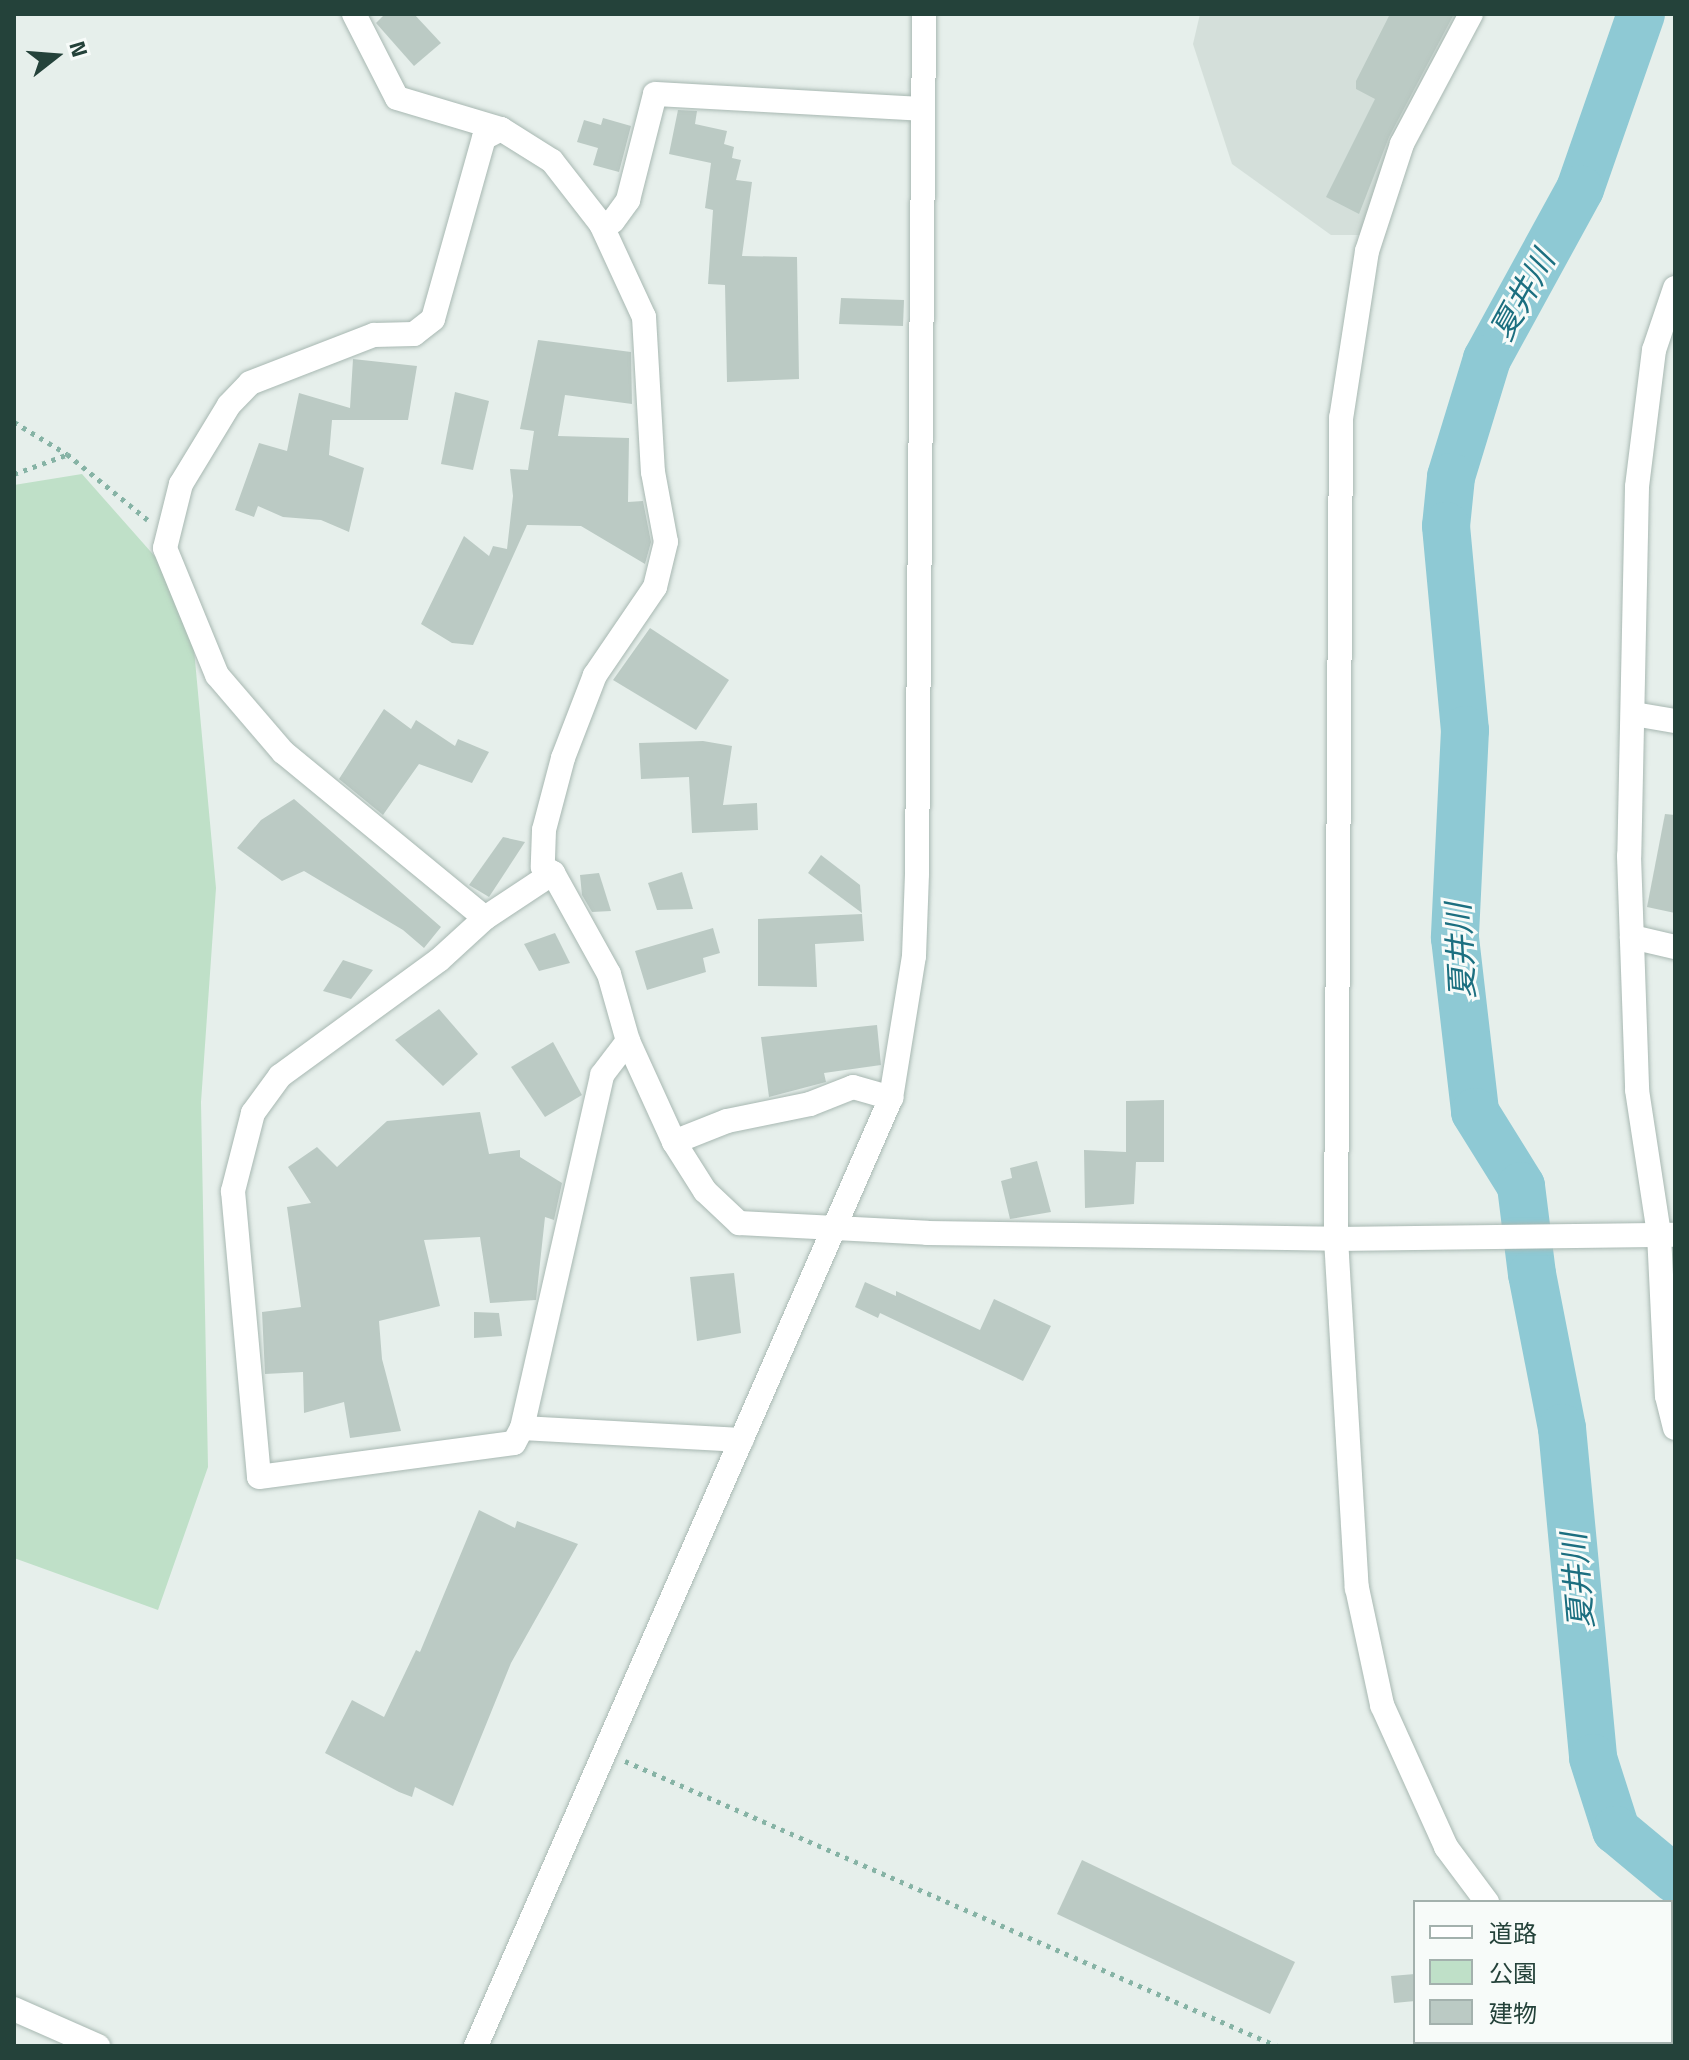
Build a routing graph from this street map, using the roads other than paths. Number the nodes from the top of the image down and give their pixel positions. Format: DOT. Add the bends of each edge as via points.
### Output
graph roads {
  1 [pos="354,14"];
  2 [pos="924,14"];
  3 [pos="1471,14"];
  4 [pos="923,109"];
  5 [pos="501,129"];
  6 [pos="601,224"];
  7 [pos="1675,288"];
  8 [pos="1669,319"];
  9 [pos="1634,714"];
  10 [pos="1675,721"];
  11 [pos="553,873"];
  12 [pos="485,918"];
  13 [pos="1632,937"];
  14 [pos="1675,947"];
  15 [pos="628,1041"];
  16 [pos="891,1098"];
  17 [pos="674,1142"];
  18 [pos="834,1224"];
  19 [pos="1667,1235"];
  20 [pos="1348,1237"];
  21 [pos="1670,1364"];
  22 [pos="522,1428"];
  23 [pos="1675,1428"];
  24 [pos="742,1440"];
  25 [pos="1486,1900"];
  26 [pos="14,2009"];
  27 [pos="98,2046"];
  28 [pos="476,2046"];
  1 -- 5 [label="street" via="397,98"];
  2 -- 4 [label="street"];
  3 -- 20 [label="street" via="1402,144 1370,243 1341,418"];
  4 -- 6 [label="street" via="655,94 628,200 613,221"];
  4 -- 16 [label="street" via="915,942 905,1035"];
  5 -- 6 [label="street" via="552,161"];
  5 -- 12 [label="street" via="484,138 433,319 414,334 374,335 250,383 229,405 181,484 165,548 217,675 283,752"];
  6 -- 11 [label="street" via="644,317 653,472 666,542 655,587 595,675 563,758 544,830 543,867"];
  7 -- 8 [label="street"];
  8 -- 9 [label="street" via="1637,487"];
  9 -- 10 [label="street"];
  9 -- 13 [label="street"];
  11 -- 12 [label="street"];
  11 -- 15 [label="street" via="609,974"];
  12 -- 22 [label="street" via="439,960 280,1076 253,1113 233,1191 259,1477 514,1443"];
  13 -- 14 [label="street"];
  13 -- 19 [label="street" via="1637,1090"];
  15 -- 17 [label="street"];
  15 -- 22 [label="street" via="602,1075"];
  16 -- 17 [label="street" via="853,1087 810,1104 727,1121"];
  16 -- 18 [label="street"];
  17 -- 18 [label="street" via="705,1191 739,1223"];
  18 -- 20 [label="street" via="927,1233"];
  18 -- 24 [label="street"];
  19 -- 20 [label="street"];
  19 -- 21 [label="street"];
  20 -- 25 [label="street" via="1357,1588 1382,1705 1446,1847"];
  21 -- 23 [label="street"];
  22 -- 24 [label="street"];
  24 -- 28 [label="street"];
  26 -- 27 [label="street"];
}
